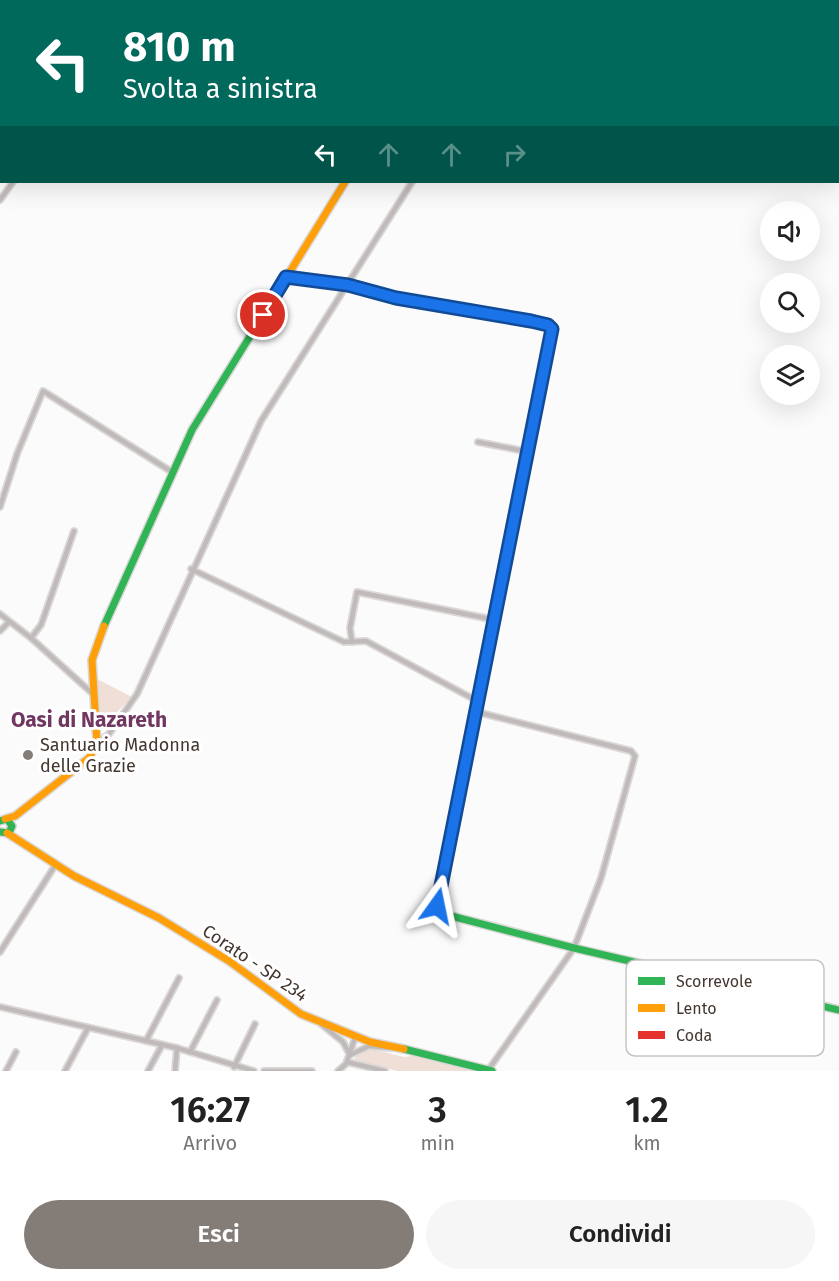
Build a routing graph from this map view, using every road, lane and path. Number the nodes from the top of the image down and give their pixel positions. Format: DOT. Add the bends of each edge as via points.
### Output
graph roads {
  1 [pos="12,183"];
  2 [pos="344,183"];
  3 [pos="411,183"];
  4 [pos="0,200"];
  5 [pos="286,277"];
  6 [pos="348,285"];
  7 [pos="478,442"];
  8 [pos="529,452"];
  9 [pos="172,472"];
  10 [pos="0,507"];
  11 [pos="74,531"];
  12 [pos="191,569"];
  13 [pos="0,614"];
  14 [pos="495,620"];
  15 [pos="9,622"];
  16 [pos="0,631"];
  17 [pos="31,638"];
  18 [pos="352,642"];
  19 [pos="93,694"];
  20 [pos="479,702"];
  21 [pos="477,712"];
  22 [pos="97,743"];
  23 [pos="15,816"];
  24 [pos="1,820"];
  25 [pos="6,831"];
  26 [pos="56,864"];
  27 [pos="574,948"];
  28 [pos="0,952"];
  29 [pos="626,960"];
  30 [pos="179,978"];
  31 [pos="217,1000"];
  32 [pos="824,1006"];
  33 [pos="0,1007"];
  34 [pos="839,1010"];
  35 [pos="319,1022"];
  36 [pos="255,1024"];
  37 [pos="88,1028"];
  38 [pos="355,1038"];
  39 [pos="146,1041"];
  40 [pos="162,1045"];
  41 [pos="177,1048"];
  42 [pos="395,1048"];
  43 [pos="16,1052"];
  44 [pos="190,1052"];
  45 [pos="350,1055"];
  46 [pos="347,1062"];
  47 [pos="234,1066"];
  48 [pos="478,1069"];
  49 [pos="490,1070"];
  50 [pos="6,1071"];
  51 [pos="65,1071"];
  52 [pos="148,1071"];
  53 [pos="175,1071"];
  54 [pos="254,1071"];
  55 [pos="264,1071"];
  56 [pos="312,1071"];
  57 [pos="338,1071"];
  58 [pos="385,1071"];
  1 -- 4 [label="street"];
  2 -- 5 [label="street"];
  3 -- 6 [label="street"];
  5 -- 6 [label="street"];
  5 -- 9 [label="street" via="192,430"];
  6 -- 8 [label="street" via="396,298 548,325 552,334"];
  6 -- 12 [label="street" via="261,421"];
  7 -- 8 [label="street"];
  8 -- 14 [label="street"];
  9 -- 10 [label="street" via="43,392"];
  9 -- 19 [label="street" via="95,647"];
  11 -- 17 [label="street" via="40,625"];
  12 -- 18 [label="street" via="344,642"];
  12 -- 22 [label="street" via="137,694 109,734"];
  13 -- 15 [label="street"];
  14 -- 18 [label="street" via="357,592 350,628"];
  14 -- 20 [label="street"];
  15 -- 16 [label="street"];
  15 -- 17 [label="street"];
  17 -- 19 [label="street"];
  18 -- 20 [label="street" via="366,641"];
  19 -- 22 [label="street"];
  20 -- 21 [label="street"];
  21 -- 27 [label="street" via="437,906 445,915"];
  21 -- 27 [label="street" via="634,753 635,761 601,878"];
  22 -- 23 [label="street" via="89,758"];
  23 -- 24 [label="street"];
  23 -- 25 [label="street"];
  24 -- 25 [label="street, Corato - SP 234"];
  25 -- 26 [label="street, Corato - SP 234"];
  26 -- 28 [label="street"];
  26 -- 35 [label="street, Corato - SP 234" via="159,918 229,961 301,1014"];
  27 -- 29 [label="street"];
  27 -- 49 [label="street"];
  30 -- 39 [label="street"];
  31 -- 44 [label="street"];
  32 -- 34 [label="street"];
  33 -- 37 [label="street"];
  35 -- 38 [label="street, Corato - SP 234"];
  35 -- 45 [label="street" via="343,1042"];
  36 -- 47 [label="street"];
  37 -- 39 [label="street"];
  37 -- 51 [label="street"];
  38 -- 42 [label="street, Corato - SP 234"];
  38 -- 45 [label="street"];
  39 -- 40 [label="street"];
  40 -- 41 [label="street"];
  40 -- 52 [label="street"];
  41 -- 44 [label="street"];
  41 -- 53 [label="street"];
  42 -- 45 [label="street" via="369,1046"];
  42 -- 48 [label="street, Corato - SP 234" via="446,1057"];
  43 -- 50 [label="street"];
  44 -- 47 [label="street"];
  45 -- 46 [label="street"];
  46 -- 57 [label="street"];
  46 -- 58 [label="street"];
  47 -- 54 [label="street"];
  48 -- 49 [label="street, Corato - SP 234"];
  55 -- 56 [label="street"];
}
